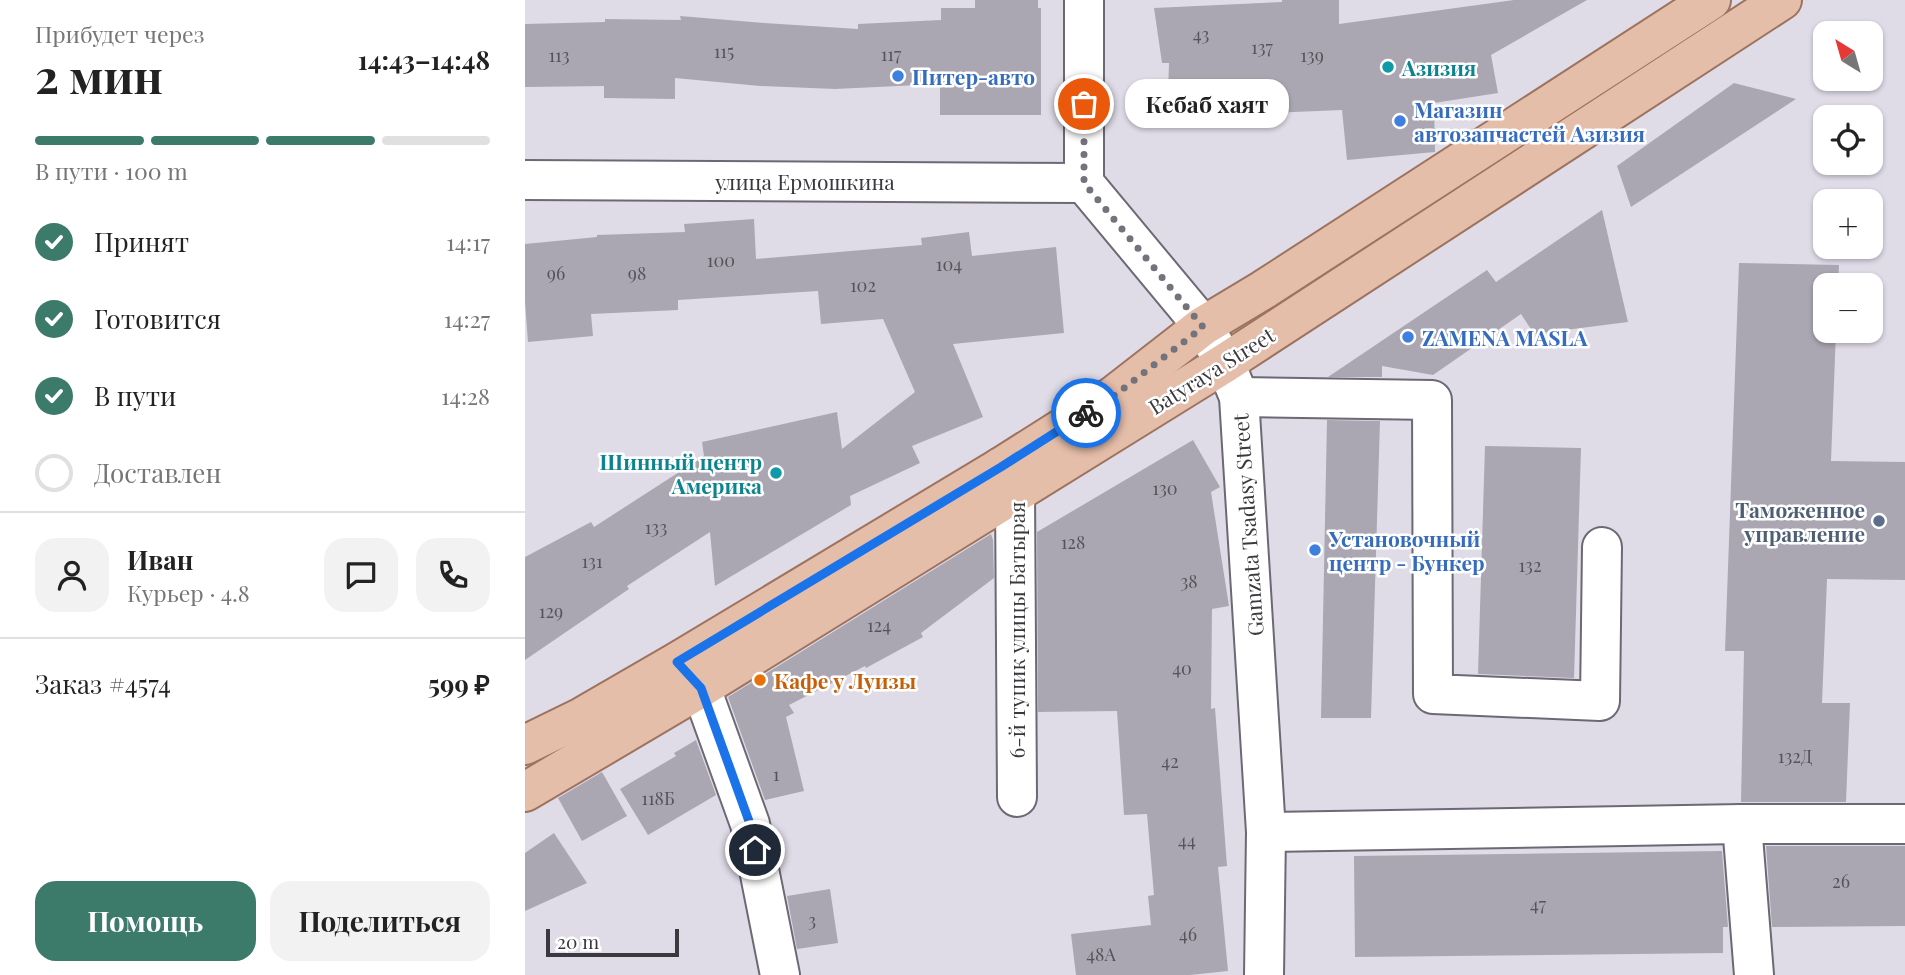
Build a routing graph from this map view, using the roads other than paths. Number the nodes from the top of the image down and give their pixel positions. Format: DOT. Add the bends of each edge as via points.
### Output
graph roads {
  1 [pos="1084,0"];
  2 [pos="1711,0"];
  3 [pos="1782,0"];
  4 [pos="525,180"];
  5 [pos="1084,183"];
  6 [pos="1203,327"];
  7 [pos="1225,363"];
  8 [pos="1239,397"];
  9 [pos="1008,480"];
  10 [pos="1602,547"];
  11 [pos="689,675"];
  12 [pos="525,745"];
  13 [pos="525,792"];
  14 [pos="1017,797"];
  15 [pos="1742,824"];
  16 [pos="1905,824"];
  17 [pos="1266,832"];
  18 [pos="780,975"];
  19 [pos="1264,975"];
  20 [pos="1754,975"];
  1 -- 5 [label="street"];
  2 -- 6 [label="main road, Batyraya Street"];
  3 -- 7 [label="main road, Batyraya Street"];
  4 -- 5 [label="street, улица Ермошкина"];
  5 -- 6 [label="street, Gamzata Tsadasy Street"];
  6 -- 7 [label="street, Gamzata Tsadasy Street"];
  6 -- 9 [label="main road, Batyraya Street"];
  7 -- 8 [label="street, Gamzata Tsadasy Street"];
  7 -- 9 [label="main road, Batyraya Street"];
  8 -- 10 [label="street" via="1431,400 1433,694 1600,701"];
  8 -- 17 [label="street, Gamzata Tsadasy Street"];
  9 -- 11 [label="main road, Batyraya Street"];
  9 -- 14 [label="street, 6-й тупик улицы Батырая"];
  11 -- 12 [label="main road, Batyraya Street"];
  11 -- 13 [label="main road, Batyraya Street"];
  11 -- 18 [label="street" via="750,824"];
  15 -- 16 [label="street"];
  15 -- 17 [label="street"];
  15 -- 20 [label="street"];
  17 -- 19 [label="street, Gamzata Tsadasy Street"];
}
